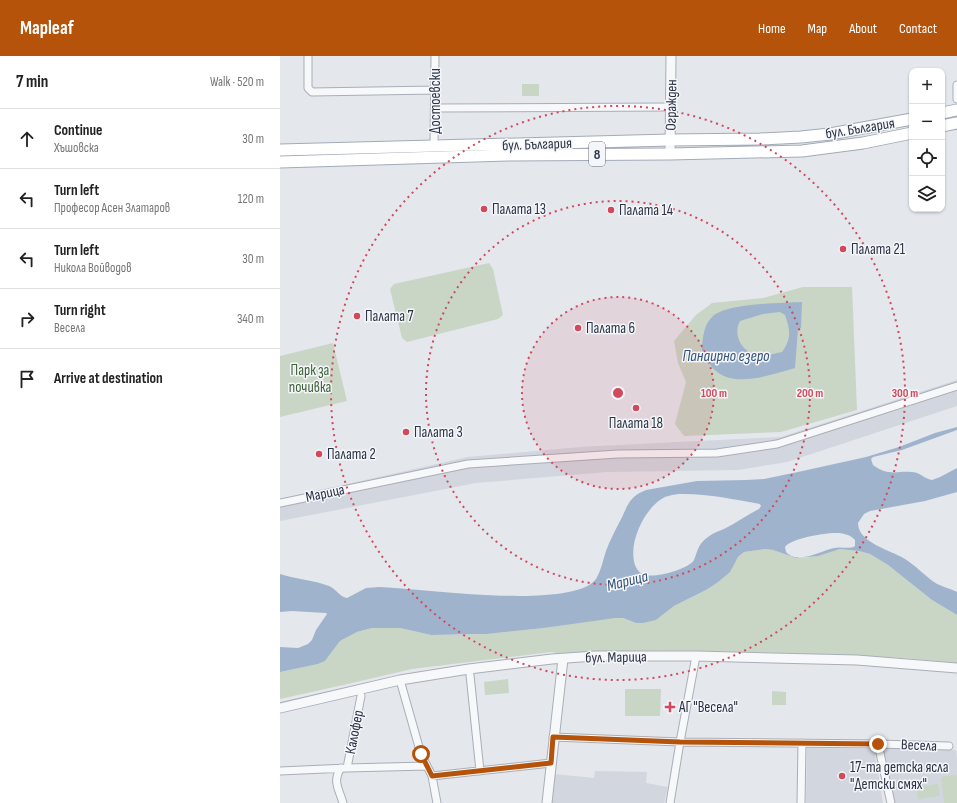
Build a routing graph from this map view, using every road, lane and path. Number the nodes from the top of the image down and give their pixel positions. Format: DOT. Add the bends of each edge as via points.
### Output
graph roads {
  1 [pos="308,56"];
  2 [pos="435,56"];
  3 [pos="671,56"];
  4 [pos="957,85"];
  5 [pos="435,90"];
  6 [pos="957,94"];
  7 [pos="957,99"];
  8 [pos="671,107"];
  9 [pos="435,108"];
  10 [pos="957,110"];
  11 [pos="945,112"];
  12 [pos="909,120"];
  13 [pos="957,123"];
  14 [pos="945,125"];
  15 [pos="909,134"];
  16 [pos="670,140"];
  17 [pos="434,147"];
  18 [pos="280,150"];
  19 [pos="670,154"];
  20 [pos="280,162"];
  21 [pos="957,386"];
  22 [pos="280,503"];
  23 [pos="696,656"];
  24 [pos="562,659"];
  25 [pos="957,668"];
  26 [pos="470,675"];
  27 [pos="400,680"];
  28 [pos="361,696"];
  29 [pos="280,708"];
  30 [pos="553,737"];
  31 [pos="680,742"];
  32 [pos="802,743"];
  33 [pos="878,744"];
  34 [pos="948,746"];
  35 [pos="551,763"];
  36 [pos="427,766"];
  37 [pos="344,768"];
  38 [pos="280,771"];
  39 [pos="480,771"];
  40 [pos="432,776"];
  41 [pos="343,803"];
  42 [pos="438,803"];
  43 [pos="547,803"];
  44 [pos="670,803"];
  45 [pos="801,803"];
  46 [pos="891,803"];
  1 -- 5 [label="street" via="308,88 312,92"];
  2 -- 5 [label="street, Достоевски"];
  3 -- 8 [label="street, Огражден"];
  4 -- 6 [label="street"];
  5 -- 9 [label="street, Достоевски"];
  6 -- 7 [label="street"];
  8 -- 9 [label="street"];
  8 -- 16 [label="street, Огражден"];
  9 -- 17 [label="street, Достоевски"];
  10 -- 11 [label="main road"];
  12 -- 16 [label="main road, бул. България / 8" via="801,137"];
  13 -- 14 [label="main road"];
  15 -- 19 [label="main road, 8" via="863,143 802,150"];
  16 -- 17 [label="main road, бул. България / 8"];
  16 -- 19 [label="street, Огражден"];
  17 -- 18 [label="main road, бул. България / 8"];
  19 -- 20 [label="main road, 8" via="508,155"];
  21 -- 22 [label="street, Марица" via="777,444 717,453 618,454 468,464"];
  23 -- 24 [label="street, бул. Марица" via="596,656"];
  23 -- 25 [label="street, бул. Марица" via="856,660"];
  23 -- 31 [label="street"];
  24 -- 27 [label="street, бул. Марица" via="469,669"];
  24 -- 30 [label="street"];
  26 -- 39 [label="street"];
  27 -- 29 [label="street, бул. Марица"];
  27 -- 36 [label="street" via="421,754"];
  28 -- 37 [label="street, Калофер"];
  30 -- 31 [label="street, Весела"];
  30 -- 35 [label="street"];
  31 -- 32 [label="street, Весела"];
  31 -- 44 [label="street"];
  32 -- 33 [label="street, Весела"];
  32 -- 45 [label="street"];
  33 -- 34 [label="street, Весела"];
  33 -- 46 [label="street"];
  35 -- 39 [label="street"];
  35 -- 43 [label="street"];
  36 -- 37 [label="street"];
  36 -- 40 [label="street"];
  37 -- 38 [label="street"];
  37 -- 41 [label="street, Калофер" via="336,780"];
  39 -- 40 [label="street"];
  40 -- 42 [label="street"];
}
